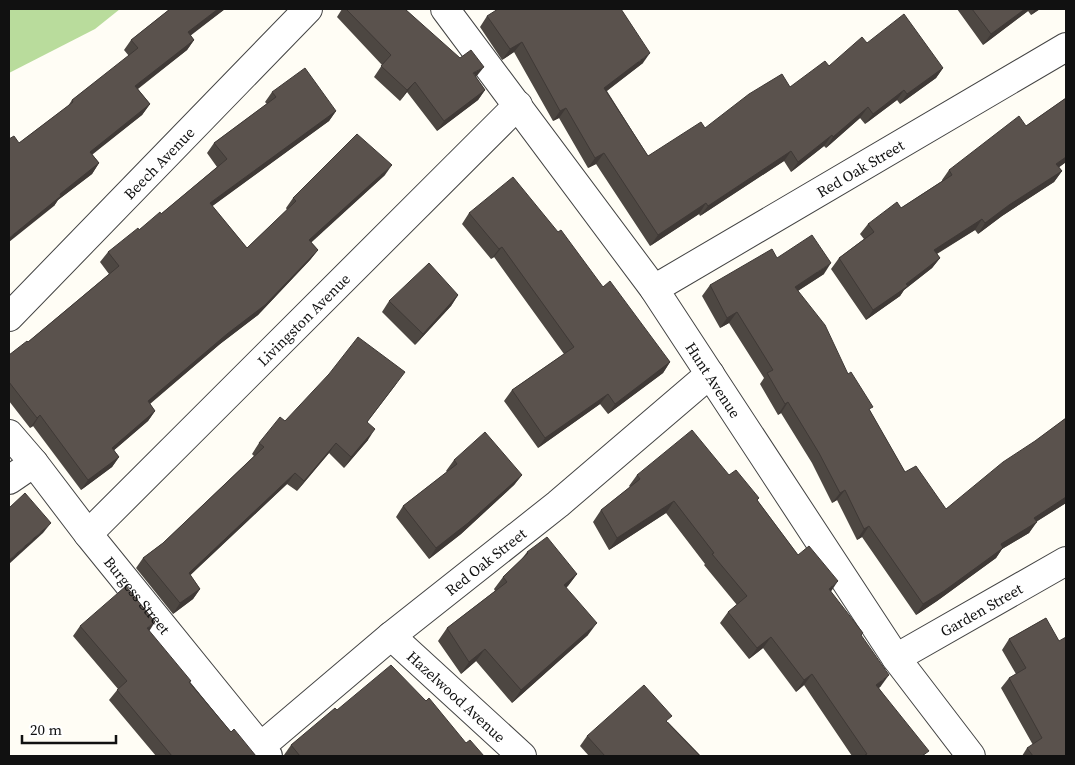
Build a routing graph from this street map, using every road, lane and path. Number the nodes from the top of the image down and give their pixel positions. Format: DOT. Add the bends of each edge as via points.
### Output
graph roads {
  1 [pos="308,9"];
  2 [pos="446,9"];
  3 [pos="1066,47"];
  4 [pos="518,105"];
  5 [pos="654,289"];
  6 [pos="9,317"];
  7 [pos="710,374"];
  8 [pos="9,434"];
  9 [pos="34,463"];
  10 [pos="9,480"];
  11 [pos="88,534"];
  12 [pos="1066,561"];
  13 [pos="391,636"];
  14 [pos="896,658"];
  15 [pos="264,751"];
  16 [pos="522,756"];
  17 [pos="971,756"];
  1 -- 6 [label="street, Beech Avenue"];
  2 -- 4 [label="street, Hunt Avenue"];
  3 -- 5 [label="street, Red Oak Street"];
  4 -- 5 [label="street, Hunt Avenue"];
  4 -- 11 [label="street, Livingston Avenue"];
  5 -- 7 [label="street, Hunt Avenue"];
  7 -- 13 [label="street, Red Oak Street" via="558,504"];
  7 -- 14 [label="street, Hunt Avenue"];
  8 -- 9 [label="street, Burgess Street"];
  9 -- 10 [label="street"];
  9 -- 11 [label="street, Burgess Street"];
  11 -- 15 [label="street, Burgess Street"];
  12 -- 14 [label="street, Garden Street"];
  13 -- 15 [label="street, Red Oak Street"];
  13 -- 16 [label="street, Hazelwood Avenue"];
  14 -- 17 [label="street, Hunt Avenue"];
}
